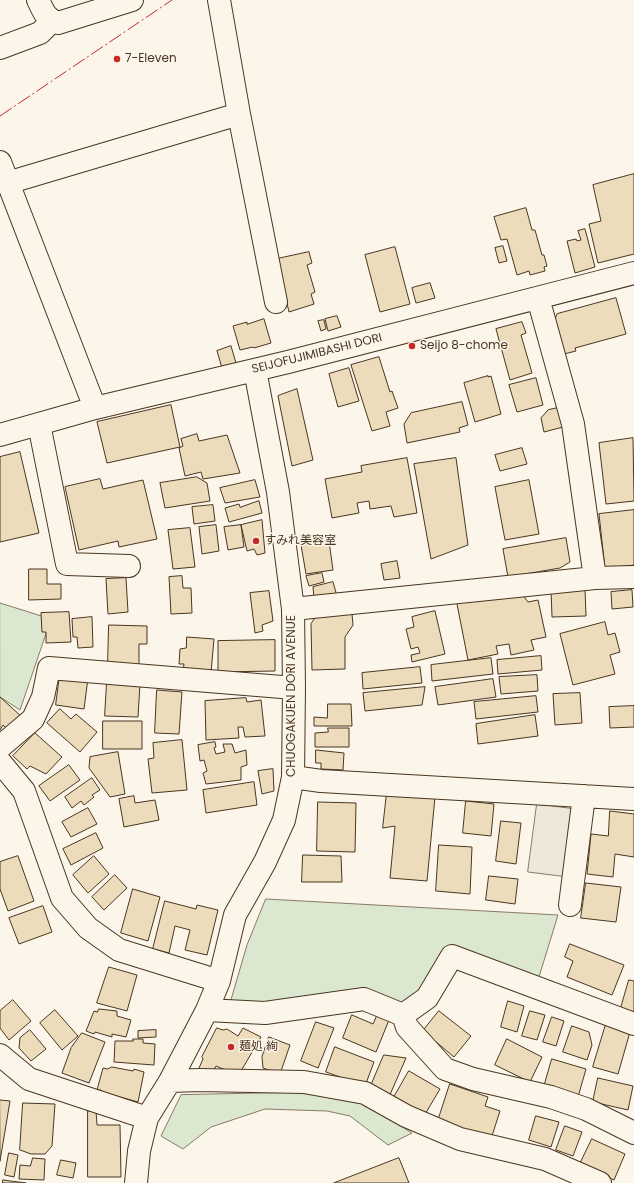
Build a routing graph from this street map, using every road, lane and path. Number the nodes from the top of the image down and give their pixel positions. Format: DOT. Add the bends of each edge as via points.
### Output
graph roads {
  1 [pos="38,0"];
  2 [pos="132,0"];
  3 [pos="219,0"];
  4 [pos="52,21"];
  5 [pos="0,48"];
  6 [pos="239,114"];
  7 [pos="0,162"];
  8 [pos="7,183"];
  9 [pos="634,273"];
  10 [pos="538,298"];
  11 [pos="276,302"];
  12 [pos="255,370"];
  13 [pos="95,408"];
  14 [pos="39,424"];
  15 [pos="0,435"];
  16 [pos="129,566"];
  17 [pos="634,577"];
  18 [pos="595,578"];
  19 [pos="292,609"];
  20 [pos="294,688"];
  21 [pos="0,747"];
  22 [pos="0,762"];
  23 [pos="293,778"];
  24 [pos="584,796"];
  25 [pos="634,798"];
  26 [pos="570,905"];
  27 [pos="219,981"];
  28 [pos="207,1010"];
  29 [pos="403,1015"];
  30 [pos="634,1024"];
  31 [pos="0,1055"];
  32 [pos="170,1081"];
  33 [pos="147,1118"];
  34 [pos="634,1133"];
  35 [pos="136,1183"];
  36 [pos="600,1183"];
  1 -- 4 [label="street" via="46,16"];
  2 -- 4 [label="street" via="58,23"];
  3 -- 6 [label="street"];
  4 -- 5 [label="street" via="40,33"];
  6 -- 8 [label="street"];
  6 -- 11 [label="street"];
  7 -- 8 [label="street"];
  8 -- 13 [label="street"];
  9 -- 10 [label="street, SEIJOFUJIMIBASHI DORI"];
  10 -- 12 [label="street, SEIJOFUJIMIBASHI DORI"];
  10 -- 18 [label="street" via="573,424"];
  12 -- 13 [label="street, SEIJOFUJIMIBASHI DORI"];
  12 -- 19 [label="street, CHUOGAKUEN DORI AVENUE" via="278,492"];
  13 -- 14 [label="street, SEIJOFUJIMIBASHI DORI"];
  14 -- 15 [label="street, SEIJOFUJIMIBASHI DORI"];
  14 -- 16 [label="street" via="59,564"];
  17 -- 18 [label="street"];
  18 -- 19 [label="street"];
  19 -- 20 [label="street, CHUOGAKUEN DORI AVENUE"];
  20 -- 21 [label="street" via="49,668 43,697 33,719"];
  20 -- 23 [label="street, CHUOGAKUEN DORI AVENUE"];
  22 -- 27 [label="street" via="24,791 62,898 88,928 119,950"];
  23 -- 24 [label="street"];
  23 -- 27 [label="street, CHUOGAKUEN DORI AVENUE" via="284,820 265,862 235,915"];
  24 -- 25 [label="street"];
  24 -- 26 [label="street"];
  27 -- 28 [label="street, CHUOGAKUEN DORI AVENUE"];
  28 -- 29 [label="street" via="265,1013 364,999"];
  28 -- 32 [label="street, CHUOGAKUEN DORI AVENUE"];
  29 -- 30 [label="street" via="427,998 452,956"];
  29 -- 34 [label="street" via="407,1027 445,1068 473,1079 551,1097 586,1109"];
  31 -- 33 [label="street" via="29,1079"];
  32 -- 33 [label="street, CHUOGAKUEN DORI AVENUE"];
  32 -- 36 [label="street" via="304,1082 365,1094 406,1116 460,1139 545,1159"];
  33 -- 35 [label="street, CHUOGAKUEN DORI AVENUE" via="139,1151"];
}
